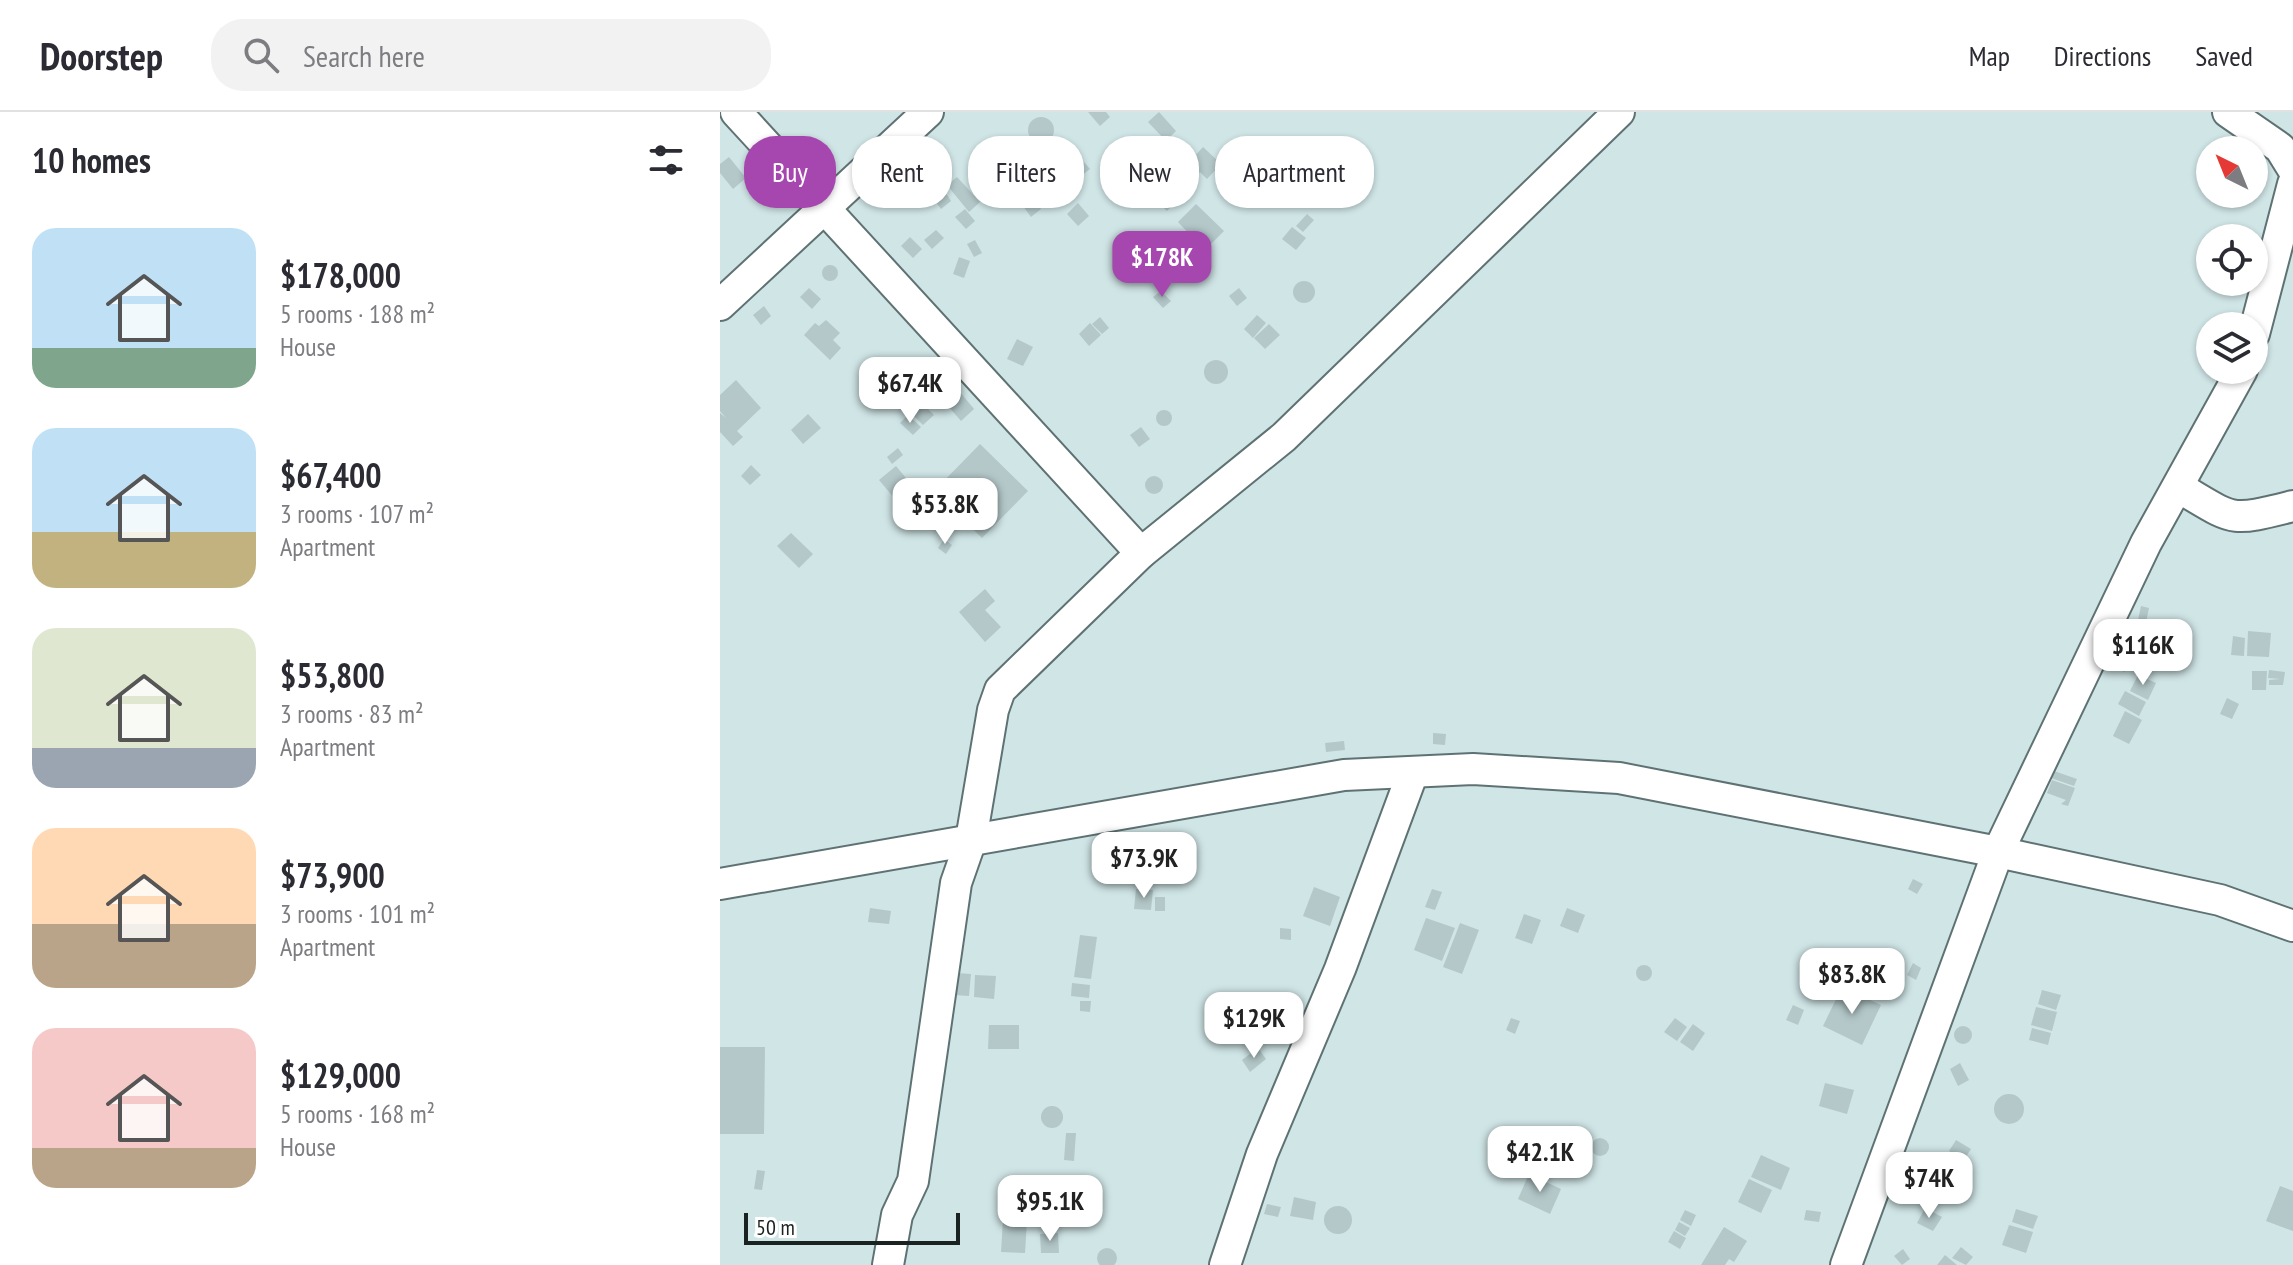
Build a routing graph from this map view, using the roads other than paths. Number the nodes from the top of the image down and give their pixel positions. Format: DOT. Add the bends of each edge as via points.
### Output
graph roads {
  1 [pos="736,112"];
  2 [pos="928,112"];
  3 [pos="1619,112"];
  4 [pos="2228,112"];
  5 [pos="758,136"];
  6 [pos="2293,169"];
  7 [pos="2293,184"];
  8 [pos="836,199"];
  9 [pos="826,208"];
  10 [pos="720,305"];
  11 [pos="2260,312"];
  12 [pos="2235,384"];
  13 [pos="2180,488"];
  14 [pos="2293,506"];
  15 [pos="1141,553"];
  16 [pos="1413,772"];
  17 [pos="971,840"];
  18 [pos="1998,852"];
  19 [pos="720,884"];
  20 [pos="2293,926"];
  21 [pos="1852,1261"];
  22 [pos="888,1265"];
  23 [pos="1225,1265"];
  1 -- 5 [label="street"];
  2 -- 8 [label="street"];
  3 -- 15 [label="street" via="1284,437"];
  4 -- 6 [label="street" via="2280,148"];
  7 -- 11 [label="street"];
  9 -- 10 [label="street"];
  9 -- 15 [label="street"];
  12 -- 13 [label="street"];
  13 -- 14 [label="street" via="2241,519"];
  13 -- 18 [label="street" via="2146,543"];
  15 -- 17 [label="street" via="1000,690"];
  16 -- 17 [label="street" via="1344,775"];
  16 -- 18 [label="street" via="1473,769 1619,778"];
  16 -- 23 [label="street" via="1340,969 1262,1154"];
  17 -- 19 [label="street"];
  17 -- 22 [label="street" via="954,897 913,1181 897,1215"];
  18 -- 20 [label="street" via="2220,900"];
  18 -- 21 [label="street"];
}
